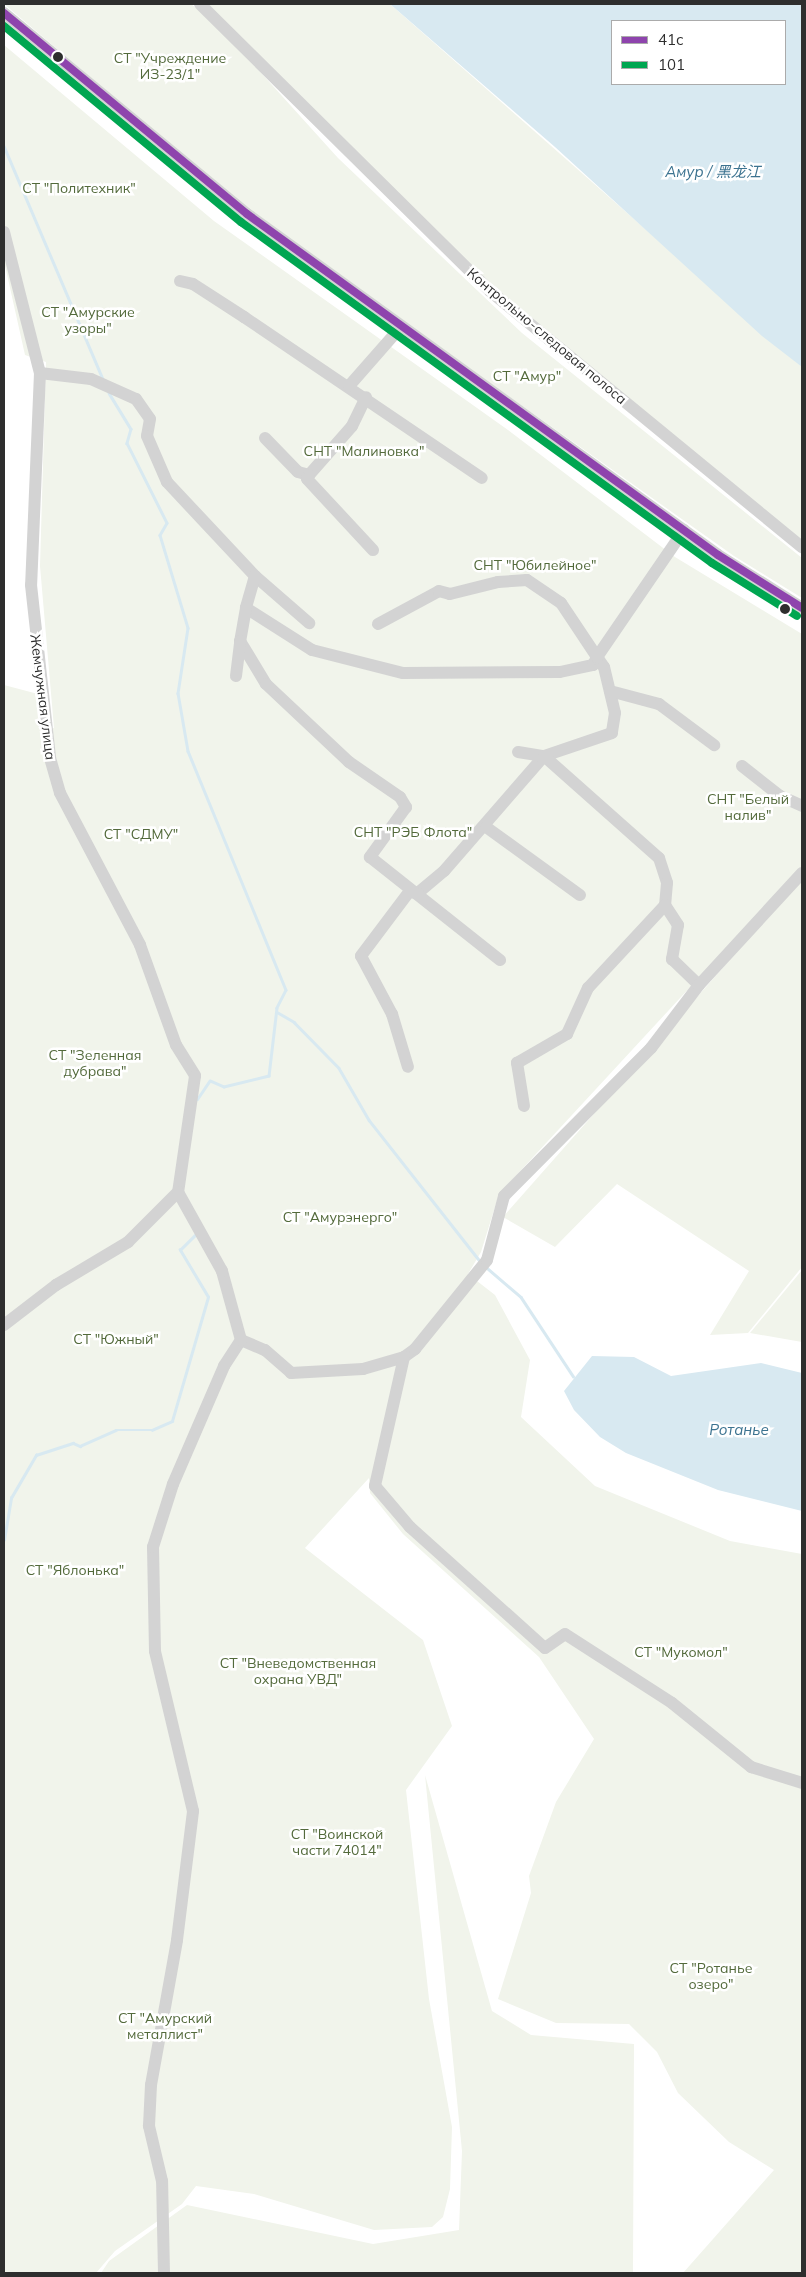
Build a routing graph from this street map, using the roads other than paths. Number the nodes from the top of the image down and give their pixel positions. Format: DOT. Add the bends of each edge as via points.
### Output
graph roads {
  1 [pos="200,4"];
  2 [pos="4,13"];
  3 [pos="4,232"];
  4 [pos="180,281"];
  5 [pos="400,328"];
  6 [pos="40,372"];
  7 [pos="349,386"];
  8 [pos="366,398"];
  9 [pos="265,438"];
  10 [pos="309,475"];
  11 [pos="482,478"];
  12 [pos="684,530"];
  13 [pos="802,547"];
  14 [pos="373,550"];
  15 [pos="255,576"];
  16 [pos="246,608"];
  17 [pos="802,608"];
  18 [pos="309,623"];
  19 [pos="378,624"];
  20 [pos="240,641"];
  21 [pos="597,657"];
  22 [pos="236,676"];
  23 [pos="610,691"];
  24 [pos="714,744"];
  25 [pos="518,752"];
  26 [pos="544,756"];
  27 [pos="742,766"];
  28 [pos="802,806"];
  29 [pos="486,827"];
  30 [pos="802,873"];
  31 [pos="418,893"];
  32 [pos="580,895"];
  33 [pos="666,905"];
  34 [pos="500,960"];
  35 [pos="699,985"];
  36 [pos="408,1066"];
  37 [pos="524,1106"];
  38 [pos="178,1192"];
  39 [pos="4,1325"];
  40 [pos="241,1340"];
  41 [pos="404,1357"];
  42 [pos="802,1783"];
  43 [pos="164,2273"];
  1 -- 13 [label="street, Контрольно-следовая полоса" via="490,291"];
  2 -- 5 [label="street" via="247,214"];
  3 -- 6 [label="street, Жемчужная улица"];
  4 -- 7 [label="street" via="193,284"];
  5 -- 7 [label="street"];
  5 -- 12 [label="street"];
  6 -- 15 [label="street" via="63,372 98,382 144,408 150,419 147,436 168,482"];
  6 -- 38 [label="street, Жемчужная улица" via="31,585 50,758 60,793 140,945 176,1045 195,1076"];
  7 -- 8 [label="street"];
  8 -- 10 [label="street" via="352,426"];
  8 -- 11 [label="street"];
  9 -- 10 [label="street" via="298,472"];
  10 -- 14 [label="street" via="307,479"];
  12 -- 17 [label="street"];
  12 -- 21 [label="street"];
  15 -- 16 [label="street"];
  15 -- 18 [label="street"];
  16 -- 20 [label="street"];
  16 -- 21 [label="street" via="312,650 403,673 560,672 593,665"];
  19 -- 21 [label="street" via="439,591 468,592 498,582 528,580 560,603"];
  20 -- 22 [label="street"];
  20 -- 31 [label="street" via="266,684 350,762 400,797 405,812 370,857"];
  21 -- 23 [label="street"];
  23 -- 24 [label="street" via="658,704"];
  23 -- 26 [label="street" via="615,713 612,733"];
  25 -- 26 [label="street"];
  26 -- 29 [label="street"];
  26 -- 33 [label="street" via="659,858 667,883"];
  27 -- 28 [label="street" via="780,796"];
  29 -- 31 [label="street"];
  29 -- 32 [label="street"];
  30 -- 35 [label="street"];
  31 -- 34 [label="street"];
  31 -- 36 [label="street" via="409,892 361,956 392,1014"];
  33 -- 35 [label="street" via="678,924 672,959"];
  33 -- 37 [label="street" via="588,988 567,1034 517,1063"];
  35 -- 41 [label="street" via="651,1048 504,1196 484,1266"];
  38 -- 39 [label="street" via="128,1242 56,1285"];
  38 -- 40 [label="street" via="233,1300"];
  40 -- 41 [label="street" via="265,1350 291,1373 362,1369"];
  40 -- 43 [label="street" via="224,1366 173,1484 153,1547 155,1651 193,1811 177,1940 150,2085 149,2126 162,2181"];
  41 -- 42 [label="street" via="375,1486 410,1527 545,1648 564,1634 672,1703 751,1767"];
}
